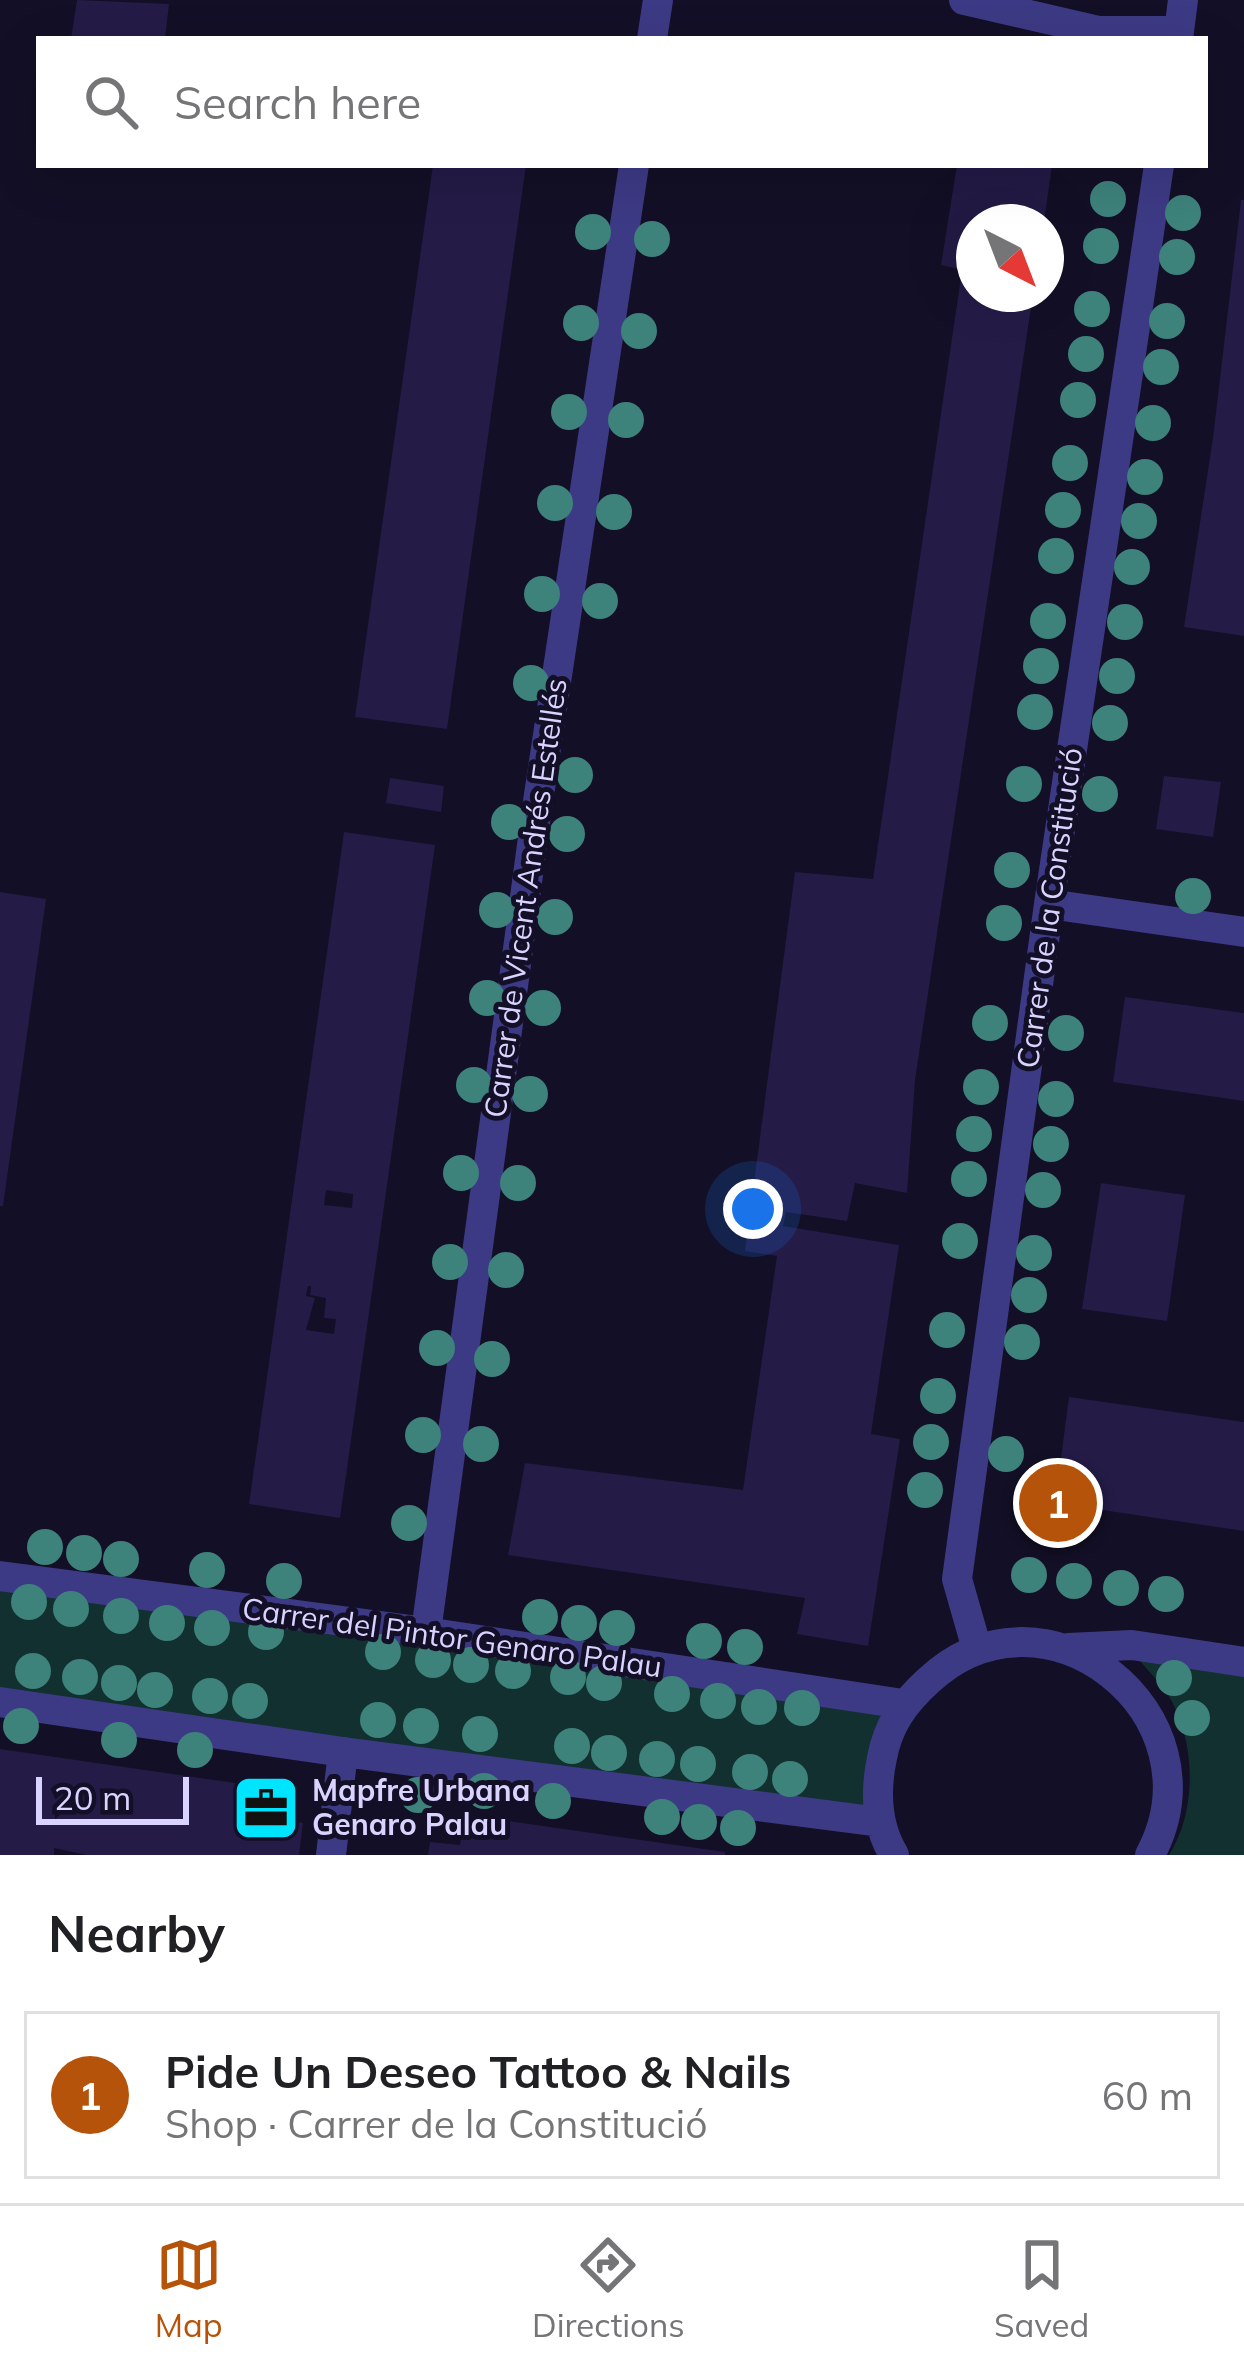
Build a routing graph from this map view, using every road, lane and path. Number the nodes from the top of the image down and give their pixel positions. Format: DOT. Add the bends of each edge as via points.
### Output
graph roads {
  1 [pos="658,0"];
  2 [pos="975,1"];
  3 [pos="1180,23"];
  4 [pos="652,36"];
  5 [pos="634,168"];
  6 [pos="1159,168"];
  7 [pos="1049,904"];
  8 [pos="1244,932"];
  9 [pos="0,1576"];
  10 [pos="426,1632"];
  11 [pos="1068,1648"];
  12 [pos="976,1649"];
  13 [pos="1244,1662"];
  14 [pos="0,1702"];
  15 [pos="903,1704"];
  16 [pos="344,1752"];
  17 [pos="880,1822"];
  18 [pos="331,1855"];
  19 [pos="894,1855"];
  20 [pos="1150,1855"];
  1 -- 4 [label="street"];
  2 -- 3 [label="street" via="1099,31"];
  5 -- 10 [label="street, Carrer de Vicent Andrés Estellés"];
  6 -- 7 [label="street, Carrer de la Constitució"];
  7 -- 8 [label="street"];
  7 -- 12 [label="street, Carrer de la Constitució" via="957,1579"];
  9 -- 10 [label="street, Carrer del Pintor Genaro Palau"];
  10 -- 15 [label="street, Carrer del Pintor Genaro Palau"];
  11 -- 12 [label="street" via="1018,1641"];
  11 -- 13 [label="street" via="1132,1645"];
  11 -- 20 [label="street" via="1123,1681 1154,1722 1169,1777 1163,1831"];
  12 -- 15 [label="street"];
  14 -- 16 [label="street"];
  15 -- 17 [label="street" via="876,1786"];
  16 -- 17 [label="street"];
  16 -- 18 [label="street"];
  17 -- 19 [label="street"];
}
